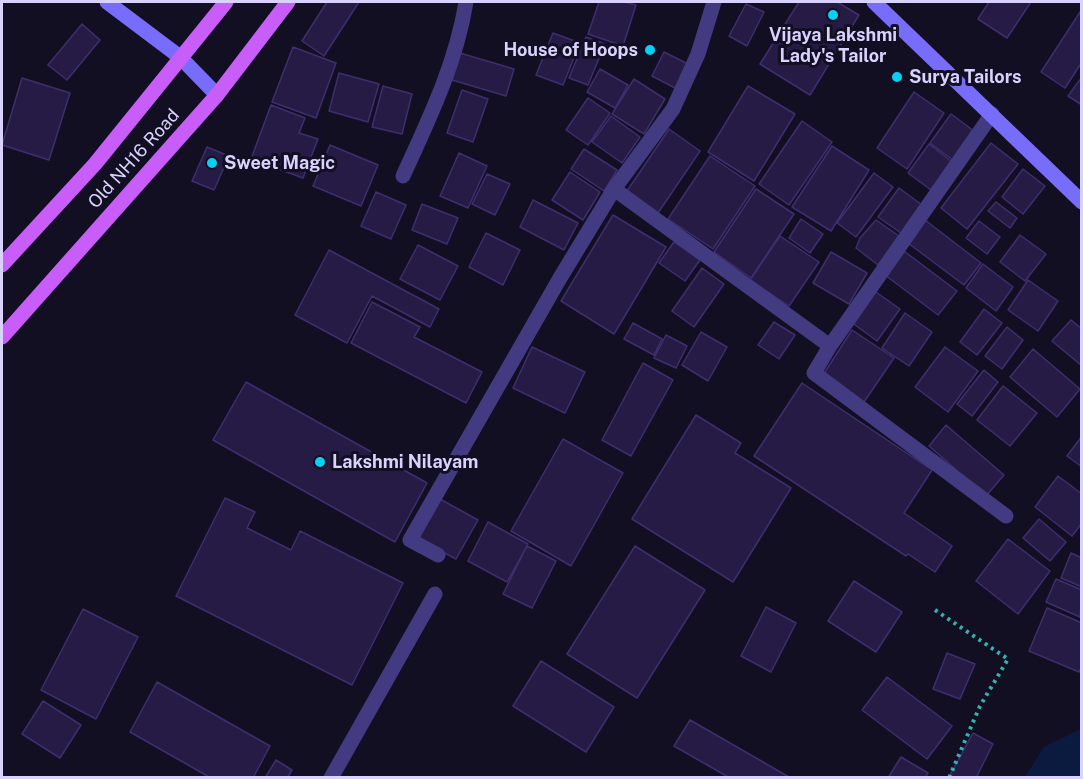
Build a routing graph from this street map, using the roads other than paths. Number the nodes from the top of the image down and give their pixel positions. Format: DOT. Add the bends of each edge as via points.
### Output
graph roads {
  1 [pos="107,2"];
  2 [pos="226,2"];
  3 [pos="288,2"];
  4 [pos="466,2"];
  5 [pos="709,2"];
  6 [pos="874,2"];
  7 [pos="180,57"];
  8 [pos="217,95"];
  9 [pos="992,114"];
  10 [pos="403,176"];
  11 [pos="614,189"];
  12 [pos="1082,202"];
  13 [pos="2,265"];
  14 [pos="2,337"];
  15 [pos="830,346"];
  16 [pos="1006,516"];
  17 [pos="438,555"];
  18 [pos="435,594"];
  19 [pos="331,777"];
  1 -- 7 [label="street"];
  2 -- 7 [label="main road, Old NH16 Road"];
  3 -- 8 [label="main road, Old NH16 Road"];
  4 -- 10 [label="street" via="462,30 442,90"];
  5 -- 11 [label="street" via="698,54 673,109"];
  6 -- 9 [label="street"];
  7 -- 8 [label="street"];
  7 -- 13 [label="main road, Old NH16 Road" via="95,164"];
  8 -- 14 [label="main road, Old NH16 Road"];
  9 -- 12 [label="street"];
  9 -- 15 [label="street"];
  11 -- 15 [label="street"];
  11 -- 17 [label="street" via="410,540"];
  15 -- 16 [label="street" via="814,373"];
  18 -- 19 [label="street"];
}
